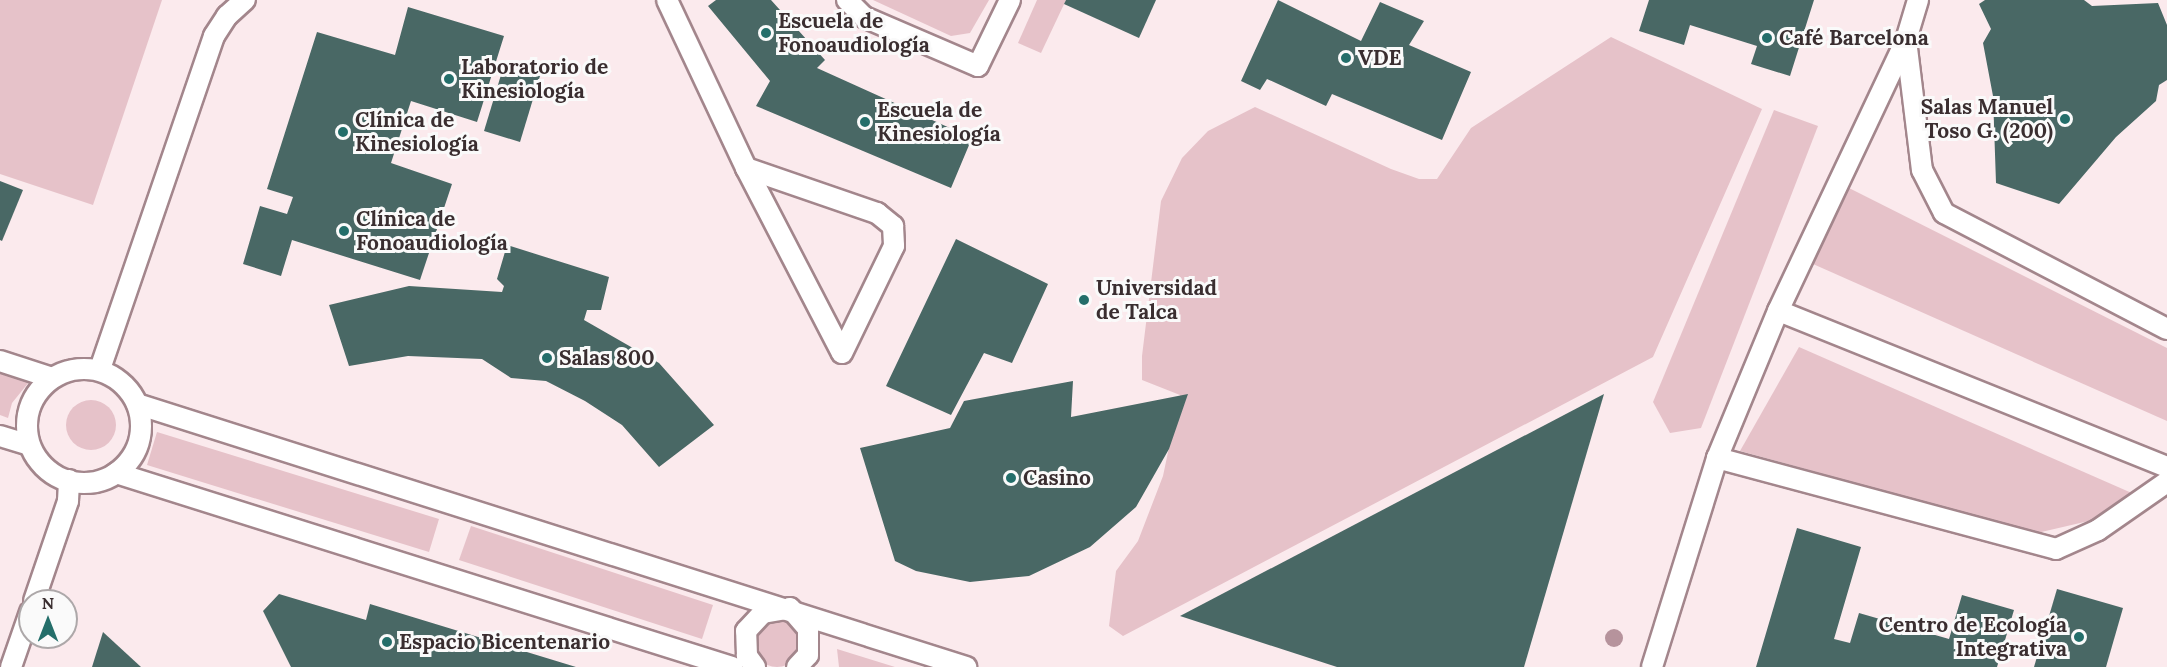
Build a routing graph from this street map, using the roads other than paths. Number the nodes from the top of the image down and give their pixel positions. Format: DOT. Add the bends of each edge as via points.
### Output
graph roads {
  1 [pos="245,0"];
  2 [pos="667,0"];
  3 [pos="847,0"];
  4 [pos="1010,0"];
  5 [pos="1918,0"];
  6 [pos="1906,40"];
  7 [pos="746,168"];
  8 [pos="1778,312"];
  9 [pos="2167,328"];
  10 [pos="0,361"];
  11 [pos="100,369"];
  12 [pos="52,378"];
  13 [pos="137,404"];
  14 [pos="0,436"];
  15 [pos="29,445"];
  16 [pos="1717,458"];
  17 [pos="2167,467"];
  18 [pos="116,473"];
  19 [pos="69,480"];
  20 [pos="2167,482"];
  21 [pos="38,589"];
  22 [pos="790,608"];
  23 [pos="18,647"];
  24 [pos="11,667"];
  25 [pos="732,667"];
  26 [pos="755,667"];
  27 [pos="797,667"];
  28 [pos="966,667"];
  29 [pos="1652,667"];
  1 -- 11 [label="lane" via="227,16 214,36"];
  2 -- 7 [label="lane"];
  3 -- 4 [label="lane" via="864,17 978,66"];
  5 -- 6 [label="lane"];
  6 -- 8 [label="lane"];
  6 -- 9 [label="lane" via="1922,170 1944,213"];
  7 -- 7 [label="lane" via="784,240 842,352 894,246 892,226 878,213"];
  8 -- 16 [label="lane"];
  8 -- 17 [label="lane"];
  10 -- 12 [label="lane"];
  11 -- 12 [label="lane" via="75,369"];
  11 -- 13 [label="lane" via="128,389"];
  12 -- 15 [label="lane" via="29,407"];
  13 -- 18 [label="lane" via="142,423 140,442"];
  13 -- 22 [label="lane"];
  14 -- 15 [label="lane"];
  15 -- 19 [label="lane" via="45,467"];
  16 -- 20 [label="lane" via="2056,549 2098,530"];
  16 -- 29 [label="lane"];
  18 -- 19 [label="lane" via="101,481"];
  18 -- 25 [label="lane"];
  19 -- 21 [label="lane" via="68,501"];
  22 -- 26 [label="lane" via="764,613 746,631 747,656"];
  22 -- 27 [label="lane" via="808,629 808,655"];
  22 -- 28 [label="lane"];
  23 -- 24 [label="lane"];
}
